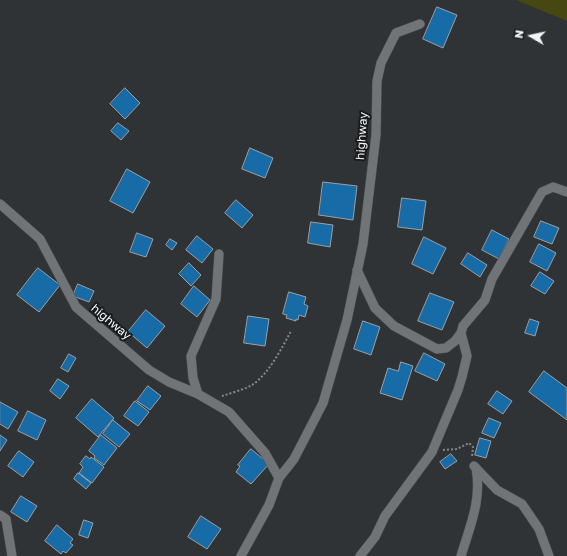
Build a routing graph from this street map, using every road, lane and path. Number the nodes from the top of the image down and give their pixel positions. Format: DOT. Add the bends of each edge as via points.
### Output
graph roads {
  1 [pos="420,24"];
  2 [pos="567,192"];
  3 [pos="0,204"];
  4 [pos="220,254"];
  5 [pos="357,270"];
  6 [pos="291,331"];
  7 [pos="462,333"];
  8 [pos="198,394"];
  9 [pos="207,400"];
  10 [pos="432,452"];
  11 [pos="475,467"];
  12 [pos="279,478"];
  13 [pos="0,515"];
  14 [pos="12,556"];
  15 [pos="241,556"];
  16 [pos="360,556"];
  17 [pos="461,556"];
  18 [pos="549,556"];
  1 -- 5 [label="street, highway" via="396,33 381,63 377,82 376,135 363,244"];
  2 -- 7 [label="street" via="553,187 542,192 492,279 485,300 463,326"];
  3 -- 8 [label="street, highway" via="40,239 76,307 149,370"];
  4 -- 8 [label="street" via="216,299 191,356 193,378"];
  5 -- 7 [label="street" via="375,308 394,326 437,349 446,348"];
  5 -- 12 [label="street, highway" via="347,320 323,403 294,459"];
  6 -- 9 [label="path" via="276,358 252,385"];
  7 -- 10 [label="street" via="467,356 462,376"];
  8 -- 9 [label="street, highway"];
  9 -- 12 [label="street, highway" via="229,412 265,453"];
  10 -- 11 [label="path" via="457,449 469,443 473,447"];
  10 -- 16 [label="street" via="385,516 375,537"];
  11 -- 17 [label="street" via="478,496"];
  11 -- 18 [label="street" via="497,490 522,504 539,529"];
  12 -- 15 [label="street, highway" via="269,505"];
  13 -- 14 [label="street" via="6,519"];
}
